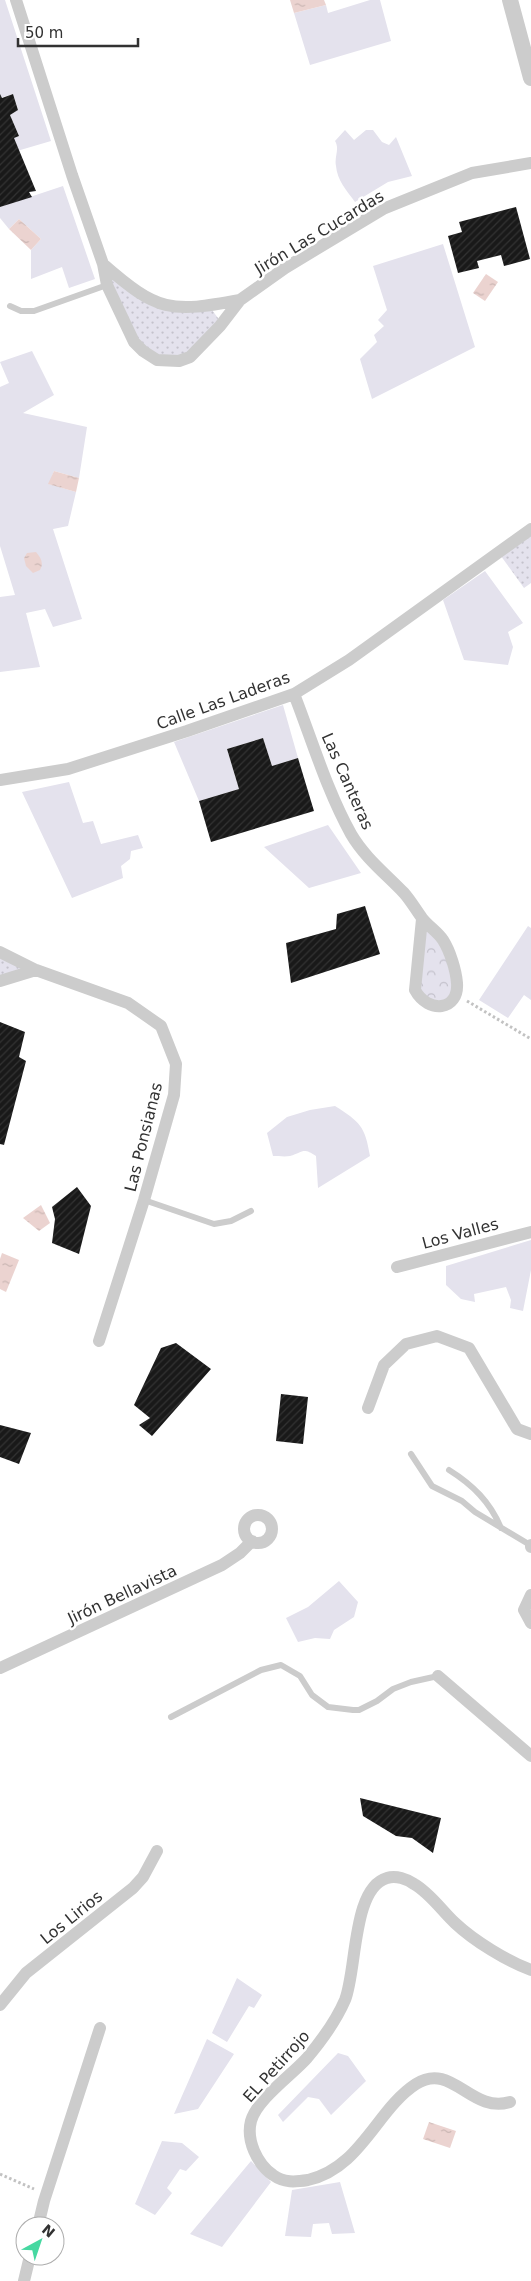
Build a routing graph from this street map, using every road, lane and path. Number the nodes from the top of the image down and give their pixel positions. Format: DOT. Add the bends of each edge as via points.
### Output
graph roads {
  1 [pos="16,0"];
  2 [pos="510,0"];
  3 [pos="531,78"];
  4 [pos="531,162"];
  5 [pos="103,264"];
  6 [pos="107,286"];
  7 [pos="240,300"];
  8 [pos="10,306"];
  9 [pos="209,306"];
  10 [pos="220,326"];
  11 [pos="531,529"];
  12 [pos="294,694"];
  13 [pos="0,780"];
  14 [pos="422,919"];
  15 [pos="0,952"];
  16 [pos="36,970"];
  17 [pos="0,981"];
  18 [pos="456,994"];
  19 [pos="531,1039"];
  20 [pos="144,1200"];
  21 [pos="251,1211"];
  22 [pos="531,1232"];
  23 [pos="397,1267"];
  24 [pos="99,1341"];
  25 [pos="368,1408"];
  26 [pos="531,1434"];
  27 [pos="411,1454"];
  28 [pos="449,1470"];
  29 [pos="501,1528"];
  30 [pos="252,1541"];
  31 [pos="531,1546"];
  32 [pos="531,1595"];
  33 [pos="531,1623"];
  34 [pos="0,1668"];
  35 [pos="438,1676"];
  36 [pos="171,1717"];
  37 [pos="531,1756"];
  38 [pos="157,1851"];
  39 [pos="531,1970"];
  40 [pos="0,2005"];
  41 [pos="100,2028"];
  42 [pos="510,2102"];
  43 [pos="0,2174"];
  44 [pos="46,2194"];
  45 [pos="40,2216"];
  46 [pos="28,2266"];
  47 [pos="24,2281"];
  1 -- 5 [label="street, Jirón Las Cucardas"];
  2 -- 3 [label="street"];
  4 -- 7 [label="street, Jirón Las Cucardas" via="472,174 384,209 285,268"];
  5 -- 6 [label="street, Jirón Las Cucardas"];
  5 -- 9 [label="street, Jirón Las Cucardas" via="128,286 156,303 176,308"];
  6 -- 8 [label="lane" via="34,311 21,311"];
  6 -- 10 [label="street, Jirón Las Cucardas" via="134,342 157,360 179,361 190,357"];
  7 -- 9 [label="street, Jirón Las Cucardas"];
  7 -- 10 [label="street, Jirón Las Cucardas"];
  9 -- 10 [label="street"];
  11 -- 12 [label="street, Calle Las Laderas" via="349,660"];
  12 -- 13 [label="street, Calle Las Laderas" via="68,769"];
  12 -- 14 [label="street, Las Canteras" via="352,835 374,864 406,895"];
  14 -- 18 [label="street, Las Canteras" via="443,940 457,980"];
  14 -- 18 [label="street" via="415,990 420,999 438,1007"];
  15 -- 16 [label="street, Las Ponsianas"];
  16 -- 17 [label="street"];
  16 -- 20 [label="street, Las Ponsianas" via="128,1003 161,1026 176,1064 174,1094"];
  18 -- 19 [label="path"];
  20 -- 21 [label="lane" via="214,1224 231,1221"];
  20 -- 24 [label="street, Las Ponsianas"];
  22 -- 23 [label="street, Los Valles"];
  25 -- 26 [label="street" via="384,1365 406,1344 437,1336 469,1348 517,1429"];
  27 -- 29 [label="lane" via="432,1486 462,1501"];
  28 -- 29 [label="lane" via="468,1482 485,1500"];
  29 -- 31 [label="lane"];
  30 -- 34 [label="street, Jirón Bellavista" via="222,1566"];
  32 -- 33 [label="street" via="524,1610"];
  35 -- 36 [label="lane" via="402,1686 359,1710 353,1710 328,1707 312,1695 300,1676 281,1666 261,1670"];
  35 -- 37 [label="street"];
  38 -- 40 [label="street, Los Lirios" via="133,1888 26,1973"];
  39 -- 42 [label="street, EL Petirrojo" via="468,1934 415,1884 395,1877 380,1882 369,1892 362,1908 351,1982 336,2018 306,2059 258,2108 251,2120 249,2133 262,2165 288,2182 299,2181 328,2172 341,2163 406,2092 426,2079 448,2081 483,2102 500,2105"];
  41 -- 44 [label="street"];
  43 -- 44 [label="path"];
  44 -- 45 [label="street"];
  46 -- 47 [label="street"];
}
